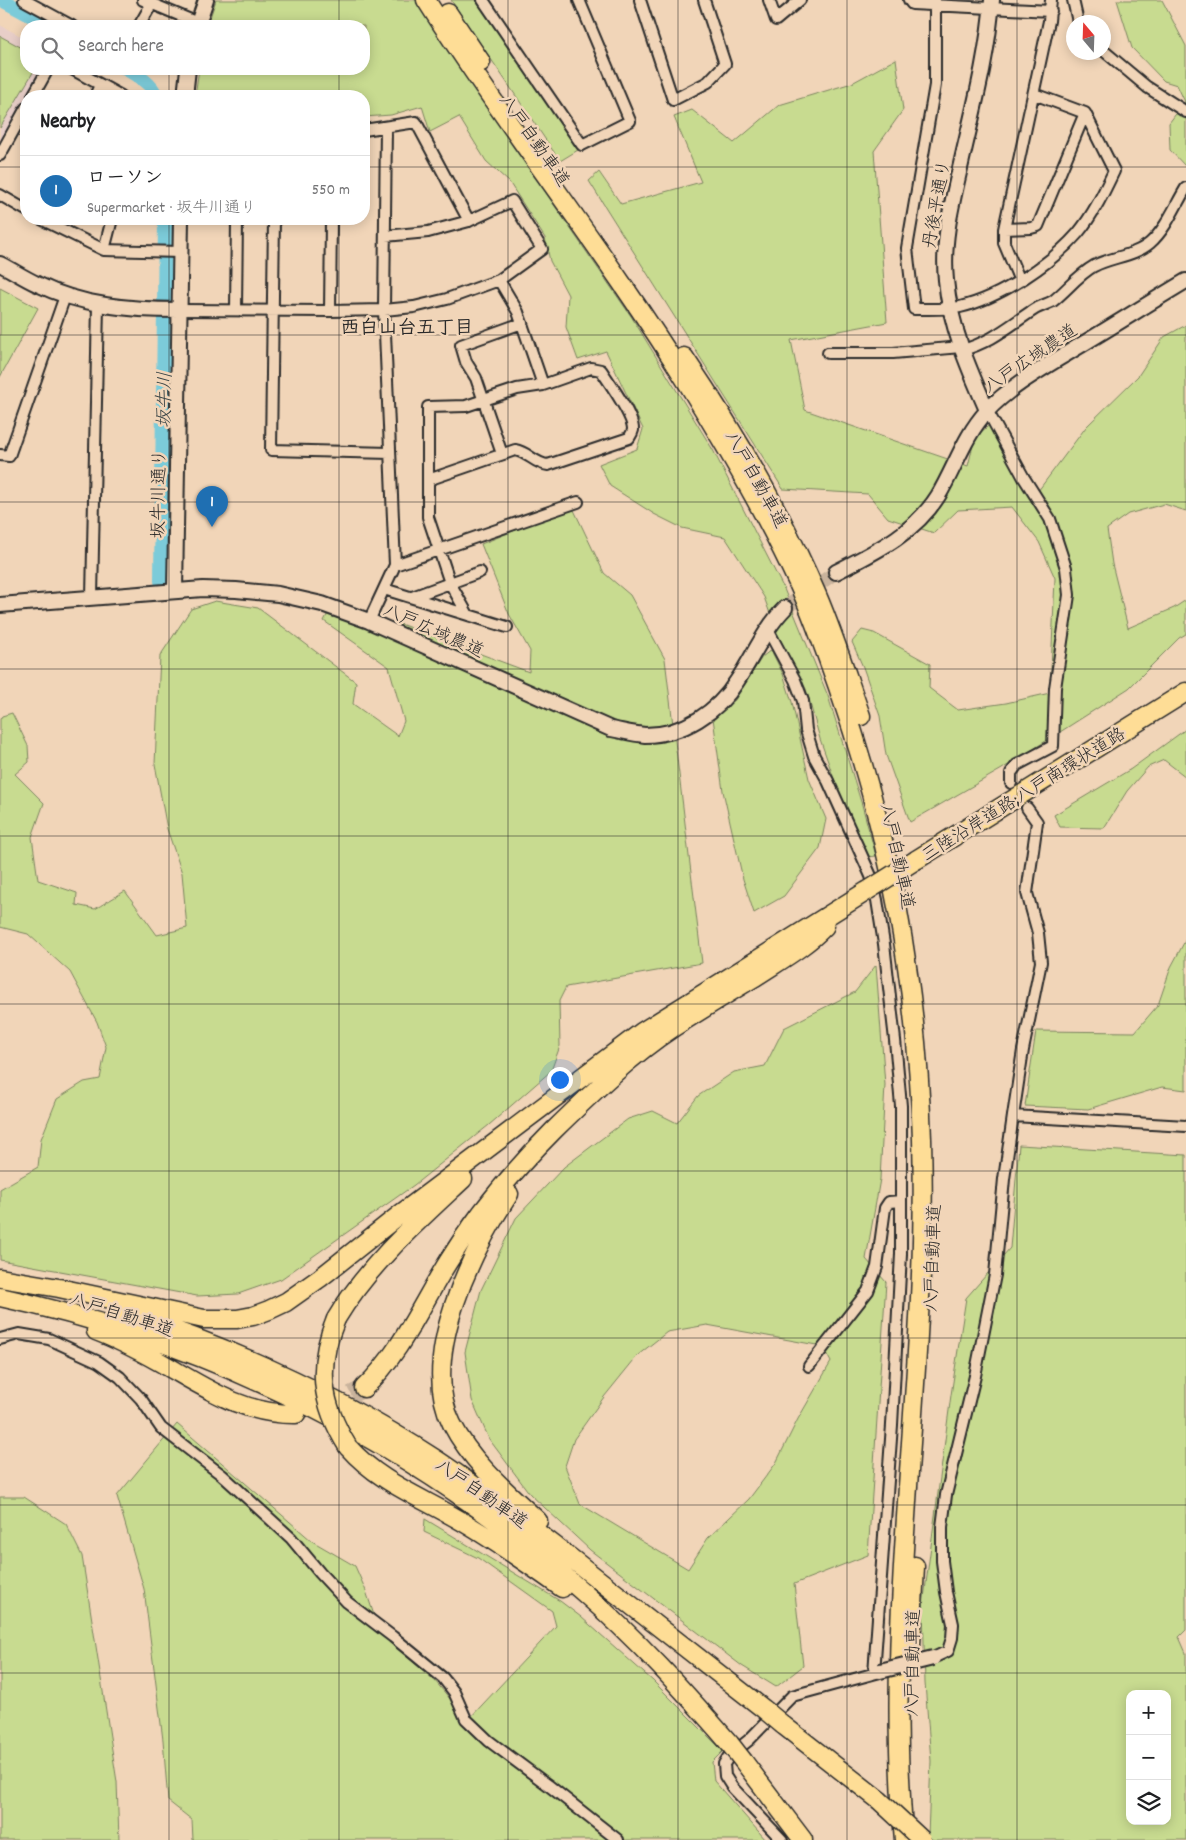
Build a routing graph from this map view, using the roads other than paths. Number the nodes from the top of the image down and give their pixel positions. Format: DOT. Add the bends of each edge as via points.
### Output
graph roads {
  1 [pos="24,0"];
  2 [pos="206,0"];
  3 [pos="426,0"];
  4 [pos="440,0"];
  5 [pos="483,0"];
  6 [pos="579,0"];
  7 [pos="640,0"];
  8 [pos="704,0"];
  9 [pos="769,0"];
  10 [pos="800,0"];
  11 [pos="909,0"];
  12 [pos="1051,0"];
  13 [pos="1073,0"];
  14 [pos="147,2"];
  15 [pos="935,2"];
  16 [pos="992,4"];
  17 [pos="1051,11"];
  18 [pos="1076,15"];
  19 [pos="61,20"];
  20 [pos="141,20"];
  21 [pos="187,20"];
  22 [pos="200,20"];
  23 [pos="1111,57"];
  24 [pos="45,75"];
  25 [pos="83,75"];
  26 [pos="187,75"];
  27 [pos="100,84"];
  28 [pos="36,90"];
  29 [pos="98,90"];
  30 [pos="110,90"];
  31 [pos="186,90"];
  32 [pos="1034,94"];
  33 [pos="1186,112"];
  34 [pos="1085,114"];
  35 [pos="20,119"];
  36 [pos="386,128"];
  37 [pos="370,129"];
  38 [pos="0,155"];
  39 [pos="1186,188"];
  40 [pos="0,196"];
  41 [pos="20,207"];
  42 [pos="469,221"];
  43 [pos="54,225"];
  44 [pos="110,225"];
  45 [pos="180,225"];
  46 [pos="236,225"];
  47 [pos="274,225"];
  48 [pos="331,225"];
  49 [pos="1004,228"];
  50 [pos="385,236"];
  51 [pos="104,250"];
  52 [pos="177,252"];
  53 [pos="0,264"];
  54 [pos="499,280"];
  55 [pos="1020,281"];
  56 [pos="1186,281"];
  57 [pos="65,296"];
  58 [pos="98,305"];
  59 [pos="950,308"];
  60 [pos="176,310"];
  61 [pos="236,310"];
  62 [pos="384,310"];
  63 [pos="273,311"];
  64 [pos="330,311"];
  65 [pos="522,323"];
  66 [pos="962,349"];
  67 [pos="828,353"];
  68 [pos="543,385"];
  69 [pos="483,401"];
  70 [pos="987,410"];
  71 [pos="390,453"];
  72 [pos="502,454"];
  73 [pos="0,455"];
  74 [pos="428,480"];
  75 [pos="578,502"];
  76 [pos="439,551"];
  77 [pos="396,565"];
  78 [pos="480,572"];
  79 [pos="836,572"];
  80 [pos="450,583"];
  81 [pos="384,589"];
  82 [pos="175,591"];
  83 [pos="92,597"];
  84 [pos="412,597"];
  85 [pos="0,605"];
  86 [pos="786,608"];
  87 [pos="468,615"];
  88 [pos="369,621"];
  89 [pos="507,627"];
  90 [pos="768,630"];
  91 [pos="1186,692"];
  92 [pos="1011,783"];
  93 [pos="1027,808"];
  94 [pos="863,893"];
  95 [pos="568,1087"];
  96 [pos="574,1110"];
  97 [pos="1013,1116"];
  98 [pos="1186,1126"];
  99 [pos="901,1201"];
  100 [pos="0,1279"];
  101 [pos="0,1297"];
  102 [pos="0,1339"];
  103 [pos="809,1366"];
  104 [pos="364,1388"];
  105 [pos="296,1414"];
  106 [pos="636,1607"];
  107 [pos="933,1658"];
  108 [pos="877,1672"];
  109 [pos="678,1687"];
  110 [pos="618,1840"];
  111 [pos="782,1840"];
  112 [pos="803,1840"];
  113 [pos="904,1840"];
  114 [pos="915,1840"];
  115 [pos="922,1840"];
  1 -- 19 [label="street"];
  2 -- 22 [label="street"];
  3 -- 113 [label="highway, 八戸自動車道" via="685,380 747,485 800,586 829,660 878,816 906,957 916,1044 922,1143 920,1265 899,1650 899,1760"];
  4 -- 114 [label="highway, 八戸自動車道" via="701,382 750,464 820,604 846,672 891,818 918,954 927,1027 934,1146 933,1249 911,1652"];
  5 -- 6 [label="street" via="582,145 630,121"];
  7 -- 8 [label="street" via="673,100 708,82 725,64"];
  9 -- 10 [label="street" via="776,20"];
  11 -- 15 [label="street" via="912,4"];
  12 -- 17 [label="street"];
  13 -- 18 [label="street"];
  14 -- 20 [label="street"];
  14 -- 21 [label="street"];
  15 -- 16 [label="street"];
  15 -- 59 [label="street" via="935,85 907,248 914,309"];
  16 -- 17 [label="street"];
  16 -- 59 [label="street, 丹後平通り" via="948,219 945,258"];
  17 -- 32 [label="street"];
  23 -- 33 [label="street" via="1147,87"];
  24 -- 28 [label="street"];
  25 -- 27 [label="street"];
  26 -- 31 [label="street"];
  27 -- 29 [label="street"];
  27 -- 30 [label="street"];
  32 -- 34 [label="street"];
  32 -- 49 [label="street"];
  34 -- 49 [label="street" via="1038,226"];
  34 -- 55 [label="street" via="1114,171 1078,233 1048,262"];
  35 -- 38 [label="street"];
  36 -- 37 [label="street"];
  36 -- 42 [label="street" via="416,122"];
  36 -- 50 [label="street"];
  39 -- 66 [label="street" via="1160,234 1148,245 1096,265 1052,301 1008,329 979,346"];
  40 -- 41 [label="street"];
  42 -- 50 [label="street" via="428,232"];
  42 -- 54 [label="street" via="512,201 542,249"];
  43 -- 51 [label="street"];
  44 -- 51 [label="street"];
  45 -- 52 [label="street, 坂牛川通り"];
  46 -- 61 [label="street"];
  47 -- 63 [label="street"];
  48 -- 64 [label="street"];
  49 -- 55 [label="street" via="1004,243"];
  50 -- 62 [label="street"];
  51 -- 52 [label="street"];
  52 -- 60 [label="street, 坂牛川通り"];
  53 -- 57 [label="street"];
  54 -- 62 [label="street" via="433,303"];
  54 -- 65 [label="street"];
  55 -- 59 [label="street" via="994,294"];
  56 -- 70 [label="street, 八戸広域農道" via="1049,365"];
  57 -- 58 [label="street"];
  57 -- 73 [label="street" via="8,456"];
  58 -- 60 [label="street"];
  58 -- 83 [label="street"];
  59 -- 66 [label="street, 丹後平通り"];
  60 -- 61 [label="street"];
  60 -- 82 [label="street, 坂牛川通り"];
  61 -- 63 [label="street"];
  62 -- 64 [label="street"];
  62 -- 71 [label="street"];
  63 -- 64 [label="street"];
  63 -- 71 [label="street" via="271,450"];
  65 -- 68 [label="street"];
  65 -- 69 [label="street" via="461,345"];
  66 -- 67 [label="street"];
  66 -- 70 [label="street, 丹後平通り"];
  68 -- 69 [label="street" via="517,389"];
  68 -- 72 [label="street" via="598,368 626,410 632,434 629,438 548,464 541,464 522,451"];
  69 -- 72 [label="street"];
  69 -- 74 [label="street" via="466,406 428,407"];
  70 -- 79 [label="street, 八戸広域農道" via="972,429 938,496 925,514 909,530 880,549"];
  70 -- 92 [label="street" via="1050,519 1066,568 1069,595 1056,688 1053,746 1017,765 1011,773"];
  71 -- 77 [label="street"];
  72 -- 74 [label="street"];
  74 -- 76 [label="street" via="428,517"];
  75 -- 76 [label="street"];
  76 -- 77 [label="street"];
  76 -- 80 [label="street"];
  77 -- 81 [label="street"];
  78 -- 80 [label="street"];
  80 -- 84 [label="street"];
  80 -- 87 [label="street"];
  81 -- 84 [label="street"];
  81 -- 88 [label="street"];
  82 -- 83 [label="street, 八戸広域農道"];
  82 -- 88 [label="street, 八戸広域農道" via="236,590 278,594 322,604"];
  83 -- 85 [label="street, 八戸広域農道"];
  84 -- 87 [label="street"];
  86 -- 90 [label="street, 八戸広域農道"];
  87 -- 89 [label="street"];
  88 -- 90 [label="street, 八戸広域農道" via="612,729 644,735 686,727 720,703"];
  90 -- 99 [label="street" via="803,701 806,730 814,756 866,865 877,900 901,1106"];
  91 -- 94 [label="highway, 三陸沿岸道路;八戸南環状道路, bridge"];
  93 -- 97 [label="street" via="1036,822 1028,894 1041,962"];
  94 -- 95 [label="highway, 三陸沿岸道路;八戸南環状道路" via="642,1032"];
  94 -- 96 [label="highway, 三陸沿岸道路;八戸南環状道路" via="801,947 647,1046"];
  95 -- 100 [label="highway" via="301,1292 253,1316 204,1319 50,1286"];
  95 -- 109 [label="highway, bridge" via="488,1156 391,1249 358,1286 336,1319 325,1350 323,1376 334,1425 348,1448 371,1470 479,1531 548,1578 599,1617"];
  96 -- 104 [label="highway" via="486,1207 449,1260 396,1352"];
  96 -- 106 [label="highway" via="532,1160 484,1236 446,1334 441,1354 441,1389 452,1423 489,1473 539,1522"];
  97 -- 98 [label="street"];
  97 -- 107 [label="street" via="995,1275 946,1495 942,1527 942,1561 953,1624 952,1638 948,1651"];
  99 -- 103 [label="street" via="890,1202 885,1208 877,1268 868,1292"];
  99 -- 108 [label="street" via="901,1254"];
  100 -- 106 [label="highway, 八戸自動車道" via="145,1320 231,1352 310,1388 436,1460"];
  101 -- 105 [label="highway" via="110,1337 234,1403 265,1413"];
  101 -- 109 [label="highway, 八戸自動車道" via="76,1315 165,1344 255,1379 347,1424 429,1474 508,1530 590,1598"];
  102 -- 110 [label="street" via="19,1334 49,1339 99,1362 120,1377 141,1399 161,1428 222,1475 291,1538 347,1602 442,1678 454,1692 466,1719 489,1742"];
  106 -- 115 [label="highway, 八戸自動車道, bridge" via="879,1800"];
  107 -- 108 [label="street, bridge"];
  108 -- 111 [label="street" via="792,1696 724,1764 725,1776 732,1787"];
  109 -- 112 [label="highway, 八戸自動車道, bridge" via="730,1744"];
}
